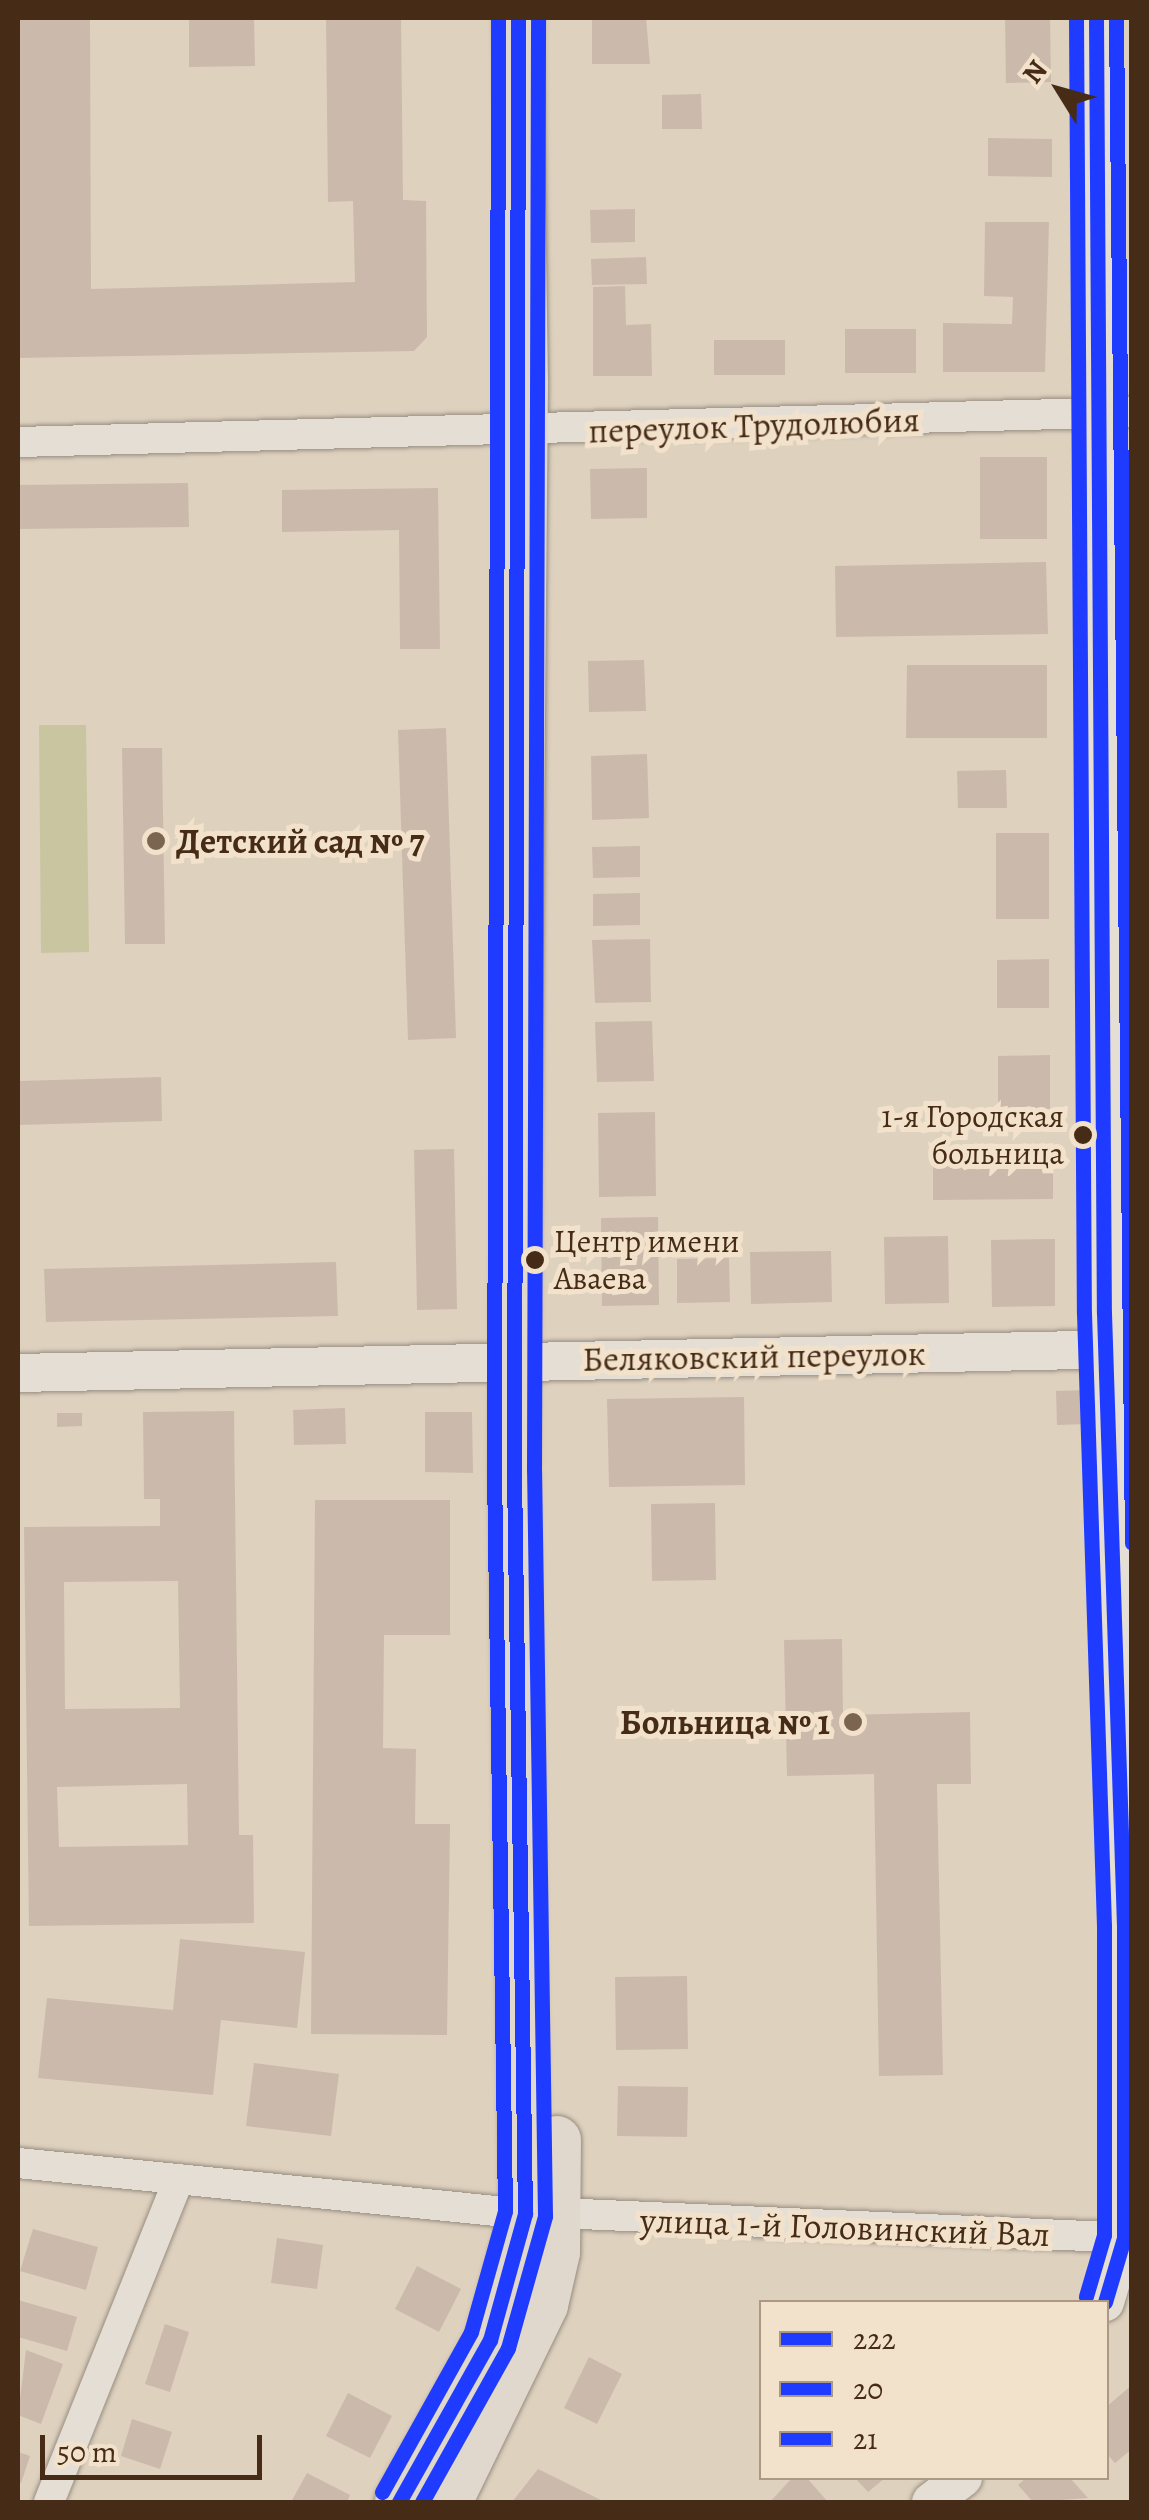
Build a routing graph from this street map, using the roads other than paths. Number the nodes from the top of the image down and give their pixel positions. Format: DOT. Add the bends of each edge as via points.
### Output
graph roads {
  1 [pos="518,18"];
  2 [pos="546,18"];
  3 [pos="1096,18"];
  4 [pos="1113,412"];
  5 [pos="537,433"];
  6 [pos="18,442"];
  7 [pos="1119,1349"];
  8 [pos="530,1362"];
  9 [pos="18,1373"];
  10 [pos="18,2162"];
  11 [pos="178,2179"];
  12 [pos="541,2213"];
  13 [pos="1128,2238"];
  14 [pos="1106,2300"];
  15 [pos="960,2480"];
  16 [pos="50,2502"];
  17 [pos="400,2502"];
  18 [pos="448,2502"];
  19 [pos="931,2502"];
  1 -- 5 [label="main road"];
  2 -- 5 [label="main road"];
  3 -- 4 [label="street"];
  4 -- 5 [label="street, переулок Трудолюбия"];
  4 -- 7 [label="street"];
  5 -- 6 [label="street, переулок Трудолюбия"];
  5 -- 8 [label="main road"];
  7 -- 8 [label="street, Беляковский переулок"];
  7 -- 13 [label="street"];
  8 -- 9 [label="street, Беляковский переулок"];
  8 -- 12 [label="main road"];
  10 -- 11 [label="street, улица 1-й Головинский Вал"];
  11 -- 12 [label="street, улица 1-й Головинский Вал"];
  11 -- 16 [label="street"];
  12 -- 13 [label="street, улица 1-й Головинский Вал"];
  12 -- 17 [label="main road" via="490,2340"];
  12 -- 18 [label="main road" via="538,2321"];
  13 -- 14 [label="street"];
  15 -- 19 [label="street"];
}
